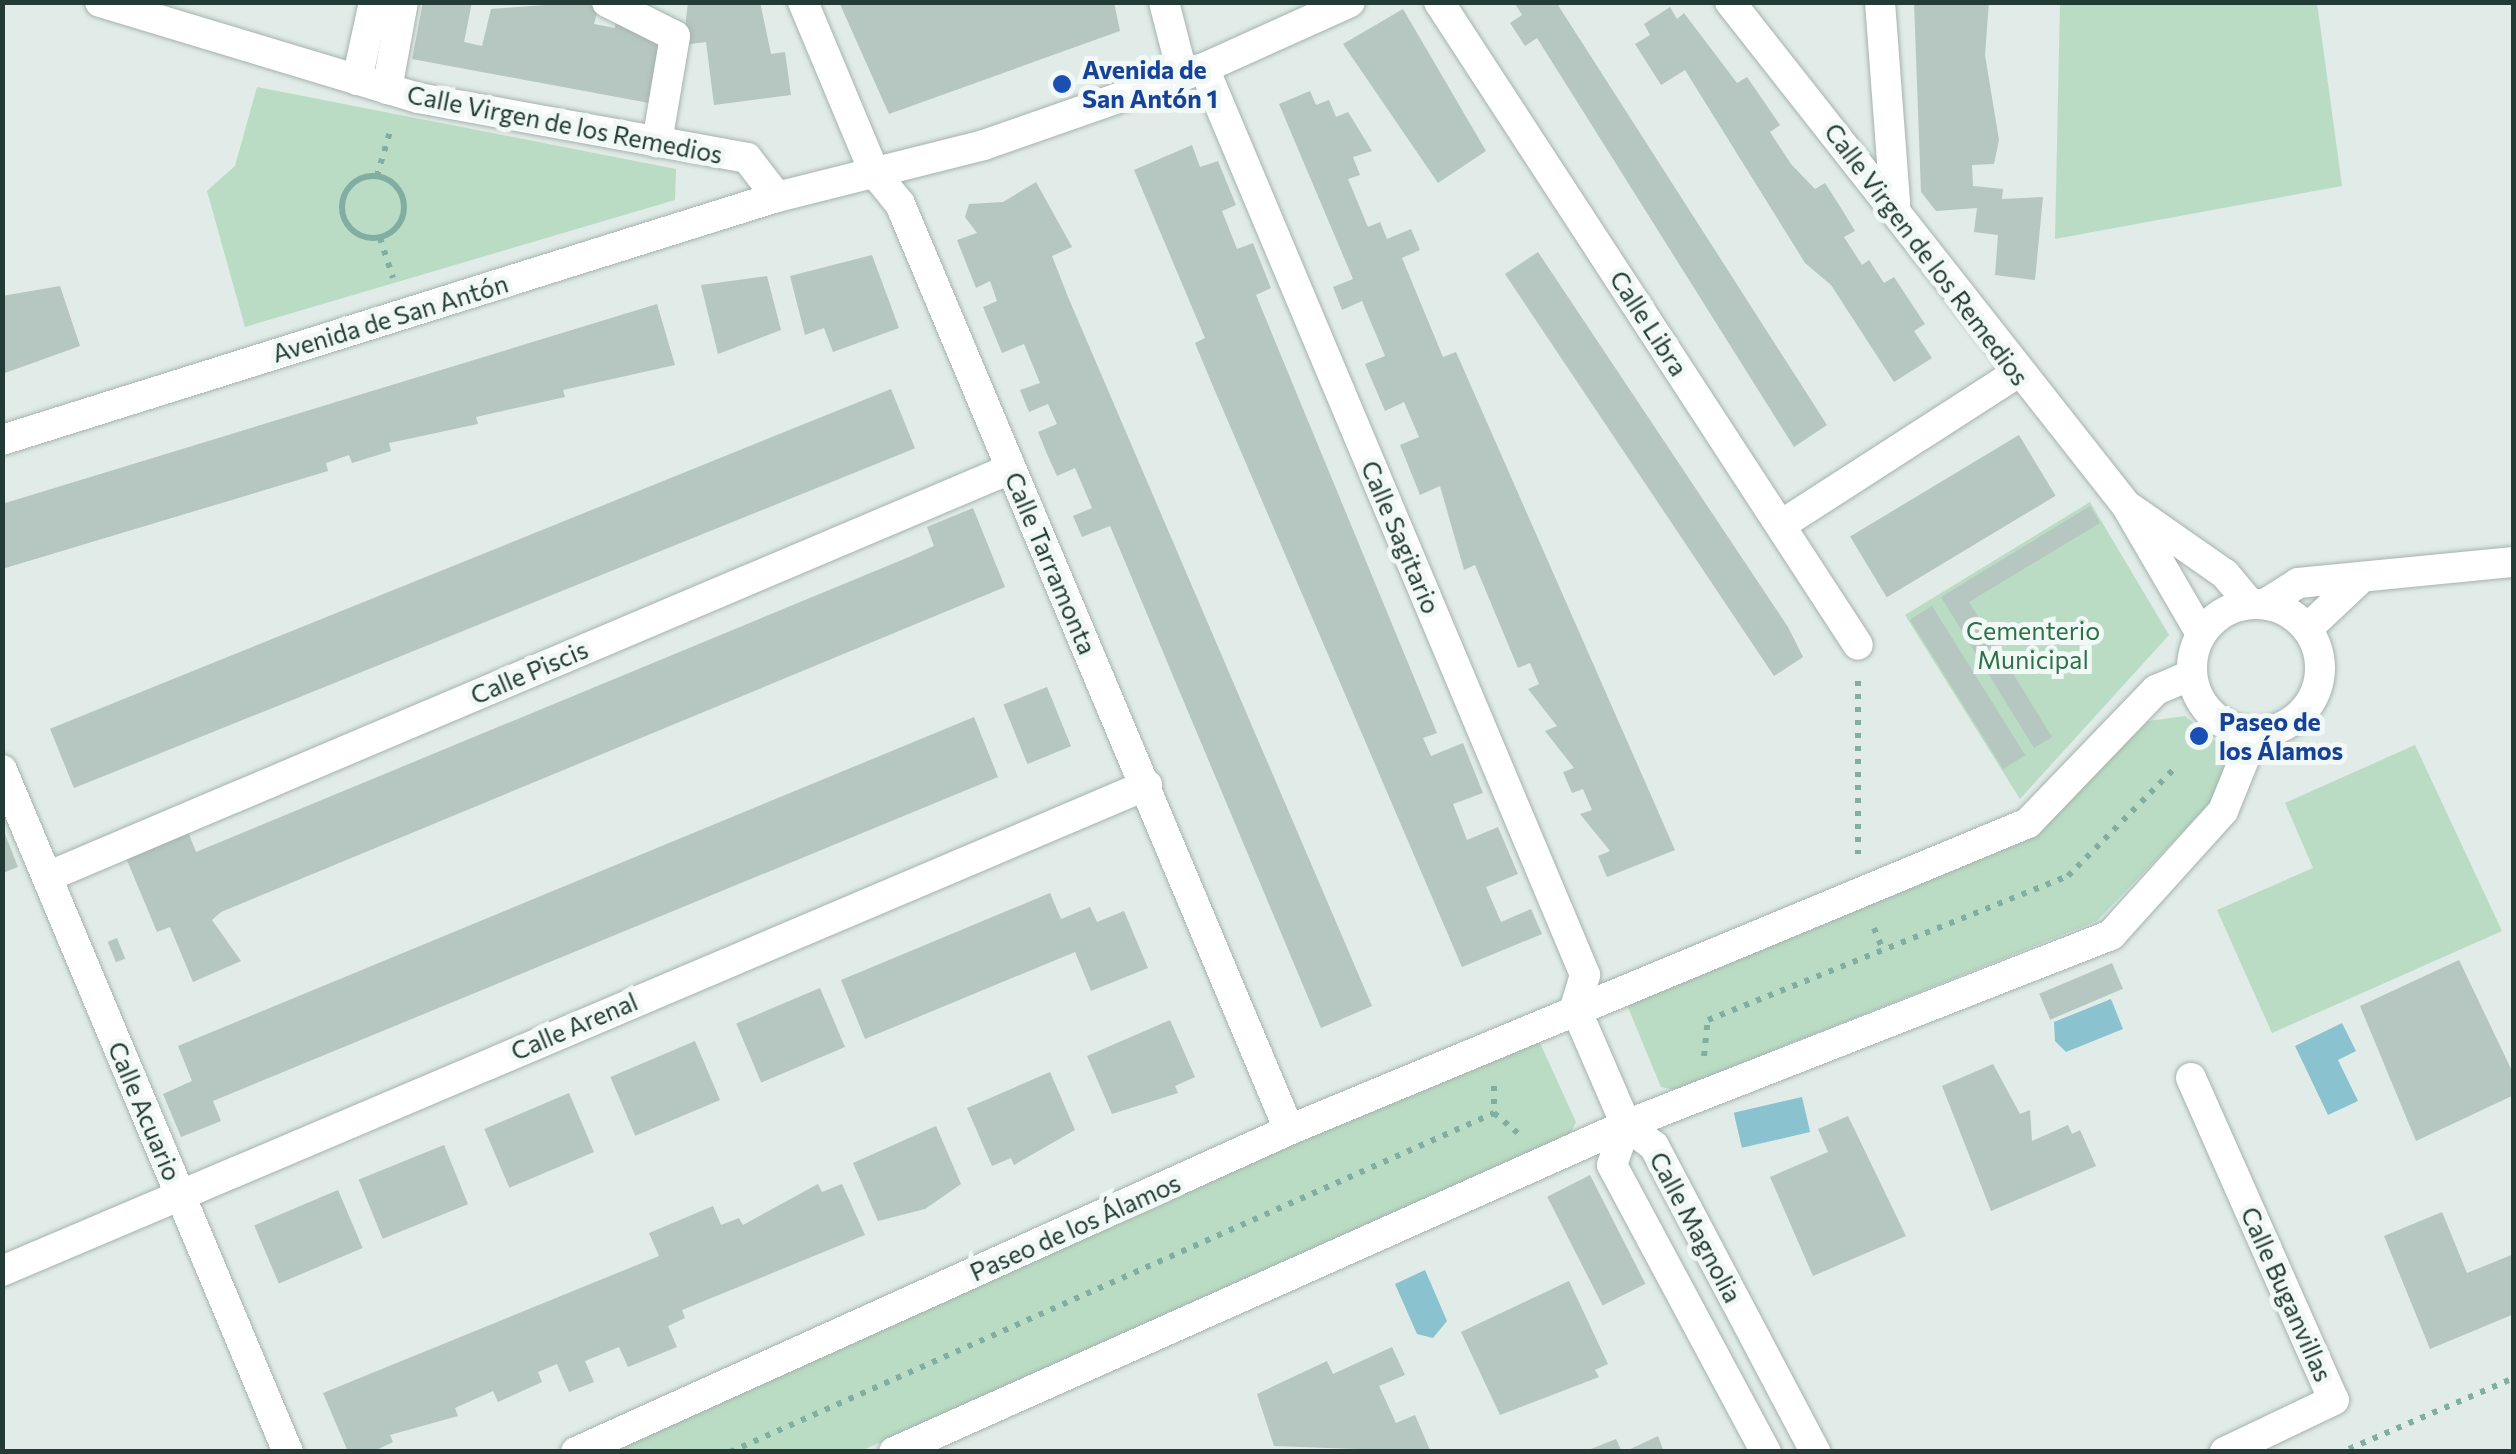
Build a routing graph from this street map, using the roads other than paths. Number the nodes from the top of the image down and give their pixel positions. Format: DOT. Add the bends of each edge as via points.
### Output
graph roads {
  1 [pos="100,2"];
  2 [pos="374,2"];
  3 [pos="402,2"];
  4 [pos="607,2"];
  5 [pos="803,2"];
  6 [pos="1164,2"];
  7 [pos="1350,2"];
  8 [pos="1439,2"];
  9 [pos="1730,2"];
  10 [pos="1880,2"];
  11 [pos="1194,72"];
  12 [pos="357,80"];
  13 [pos="394,91"];
  14 [pos="657,142"];
  15 [pos="874,172"];
  16 [pos="777,197"];
  17 [pos="1895,203"];
  18 [pos="2017,373"];
  19 [pos="2,440"];
  20 [pos="1010,468"];
  21 [pos="2126,505"];
  22 [pos="1781,525"];
  23 [pos="2514,562"];
  24 [pos="2358,581"];
  25 [pos="2258,604"];
  26 [pos="2308,629"];
  27 [pos="2201,634"];
  28 [pos="1858,645"];
  29 [pos="2191,675"];
  30 [pos="2256,732"];
  31 [pos="2,770"];
  32 [pos="1148,785"];
  33 [pos="47,876"];
  34 [pos="1575,1007"];
  35 [pos="2190,1078"];
  36 [pos="1626,1125"];
  37 [pos="1289,1130"];
  38 [pos="180,1192"];
  39 [pos="2,1270"];
  40 [pos="288,1452"];
  41 [pos="576,1452"];
  42 [pos="894,1452"];
  43 [pos="1766,1452"];
  44 [pos="1815,1452"];
  45 [pos="2225,1452"];
  1 -- 12 [label="street, Calle Virgen de los Remedios"];
  2 -- 12 [label="street"];
  3 -- 13 [label="street"];
  4 -- 14 [label="street" via="676,36"];
  5 -- 15 [label="street, Calle Tarramonta"];
  6 -- 11 [label="street, Calle Sagitario"];
  7 -- 11 [label="street"];
  8 -- 22 [label="street, Calle Libra"];
  9 -- 17 [label="street, Calle Virgen de los Remedios"];
  10 -- 17 [label="street"];
  11 -- 15 [label="street" via="984,146"];
  11 -- 34 [label="street, Calle Sagitario" via="1585,976"];
  12 -- 13 [label="street, Calle Virgen de los Remedios"];
  13 -- 14 [label="street, Calle Virgen de los Remedios"];
  14 -- 16 [label="street, Calle Virgen de los Remedios" via="746,158"];
  15 -- 16 [label="street"];
  15 -- 20 [label="street, Calle Tarramonta" via="900,204"];
  16 -- 19 [label="street, Avenida de San Antón"];
  17 -- 18 [label="street, Calle Virgen de los Remedios"];
  18 -- 21 [label="street, Calle Virgen de los Remedios"];
  18 -- 22 [label="street"];
  20 -- 32 [label="street, Calle Tarramonta"];
  20 -- 33 [label="street, Calle Piscis"];
  21 -- 25 [label="street, Calle Virgen de los Remedios"];
  21 -- 27 [label="street, Calle Virgen de los Remedios"];
  22 -- 28 [label="street, Calle Libra"];
  23 -- 24 [label="street"];
  24 -- 25 [label="street" via="2298,583"];
  24 -- 26 [label="street"];
  25 -- 26 [label="street"];
  25 -- 27 [label="street"];
  26 -- 30 [label="street" via="2318,650 2315,693 2284,726"];
  27 -- 29 [label="street"];
  29 -- 30 [label="street" via="2213,716"];
  29 -- 34 [label="street, Paseo de los Álamos" via="2156,690 2028,823"];
  30 -- 36 [label="street" via="2223,811 2111,935"];
  31 -- 33 [label="street, Calle Acuario"];
  32 -- 37 [label="street, Calle Tarramonta"];
  32 -- 38 [label="street, Calle Arenal"];
  33 -- 38 [label="street, Calle Acuario"];
  34 -- 36 [label="street"];
  34 -- 37 [label="street, Paseo de los Álamos"];
  35 -- 45 [label="street, Calle Buganvillas" via="2334,1400"];
  36 -- 42 [label="street"];
  36 -- 43 [label="street, Calle Magnolia" via="1612,1164"];
  36 -- 44 [label="street, Calle Magnolia" via="1654,1146"];
  37 -- 41 [label="street, Paseo de los Álamos"];
  38 -- 39 [label="street, Calle Arenal"];
  38 -- 40 [label="street, Calle Acuario"];
}
